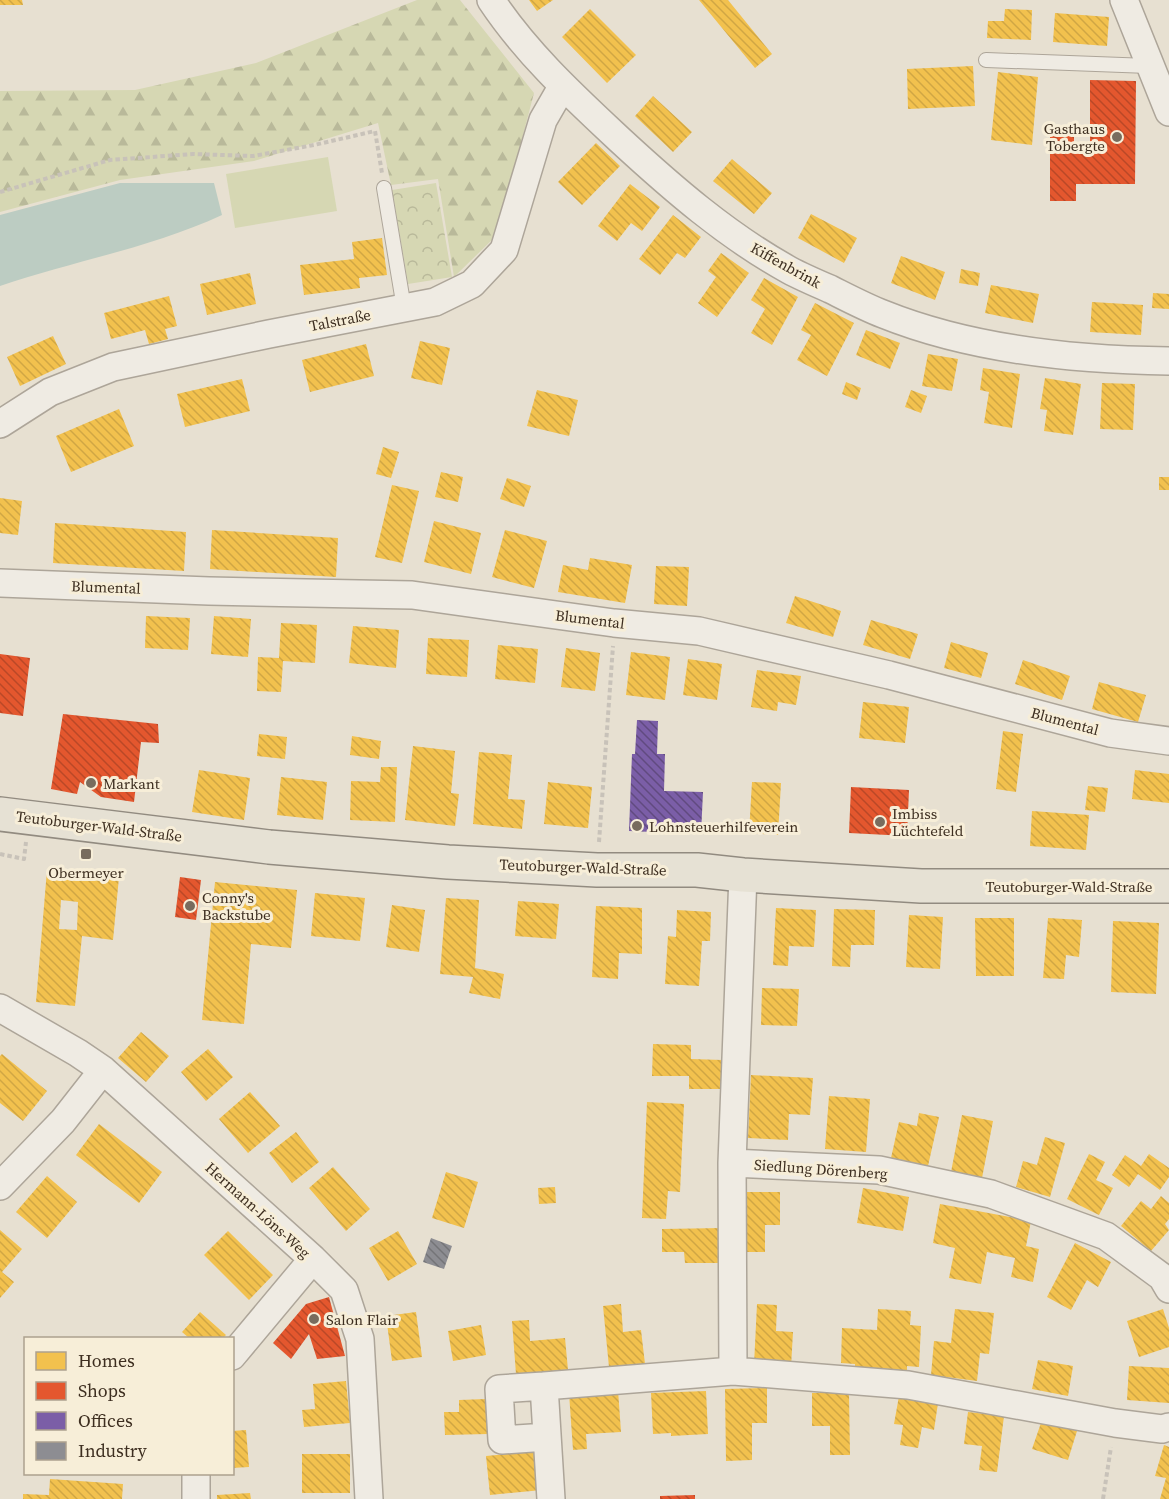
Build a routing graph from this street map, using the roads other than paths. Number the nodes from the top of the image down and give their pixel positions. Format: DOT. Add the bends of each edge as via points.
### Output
graph roads {
  1 [pos="491,0"];
  2 [pos="1124,0"];
  3 [pos="986,60"];
  4 [pos="1149,66"];
  5 [pos="562,87"];
  6 [pos="1169,112"];
  7 [pos="384,188"];
  8 [pos="404,308"];
  9 [pos="1169,361"];
  10 [pos="0,424"];
  11 [pos="0,583"];
  12 [pos="1169,741"];
  13 [pos="0,814"];
  14 [pos="743,875"];
  15 [pos="1169,886"];
  16 [pos="0,1008"];
  17 [pos="102,1070"];
  18 [pos="732,1163"];
  19 [pos="0,1186"];
  20 [pos="313,1259"];
  21 [pos="1169,1288"];
  22 [pos="234,1354"];
  23 [pos="733,1371"];
  24 [pos="544,1386"];
  25 [pos="1169,1427"];
  26 [pos="548,1437"];
  27 [pos="196,1475"];
  28 [pos="196,1499"];
  29 [pos="369,1499"];
  30 [pos="550,1499"];
  1 -- 5 [label="street, Kiffenbrink" via="508,26"];
  2 -- 4 [label="street"];
  3 -- 4 [label="lane"];
  4 -- 6 [label="street"];
  5 -- 8 [label="street, Talstraße" via="543,120 504,250 472,284 435,302"];
  5 -- 9 [label="street, Kiffenbrink" via="669,185 724,228 789,270 884,315 945,334 1004,346 1060,355"];
  7 -- 8 [label="lane"];
  8 -- 10 [label="street, Talstraße" via="113,367 50,392"];
  11 -- 12 [label="street, Blumental" via="412,595 699,631 889,675 1110,733"];
  13 -- 14 [label="main road, Teutoburger-Wald-Straße" via="269,848 448,862"];
  14 -- 15 [label="main road, Teutoburger-Wald-Straße" via="921,886"];
  14 -- 18 [label="street, Siedlung Dörenberg"];
  16 -- 17 [label="street, Hermann-Löns-Weg"];
  17 -- 19 [label="street" via="63,1120"];
  17 -- 20 [label="street, Hermann-Löns-Weg"];
  18 -- 21 [label="street, Siedlung Dörenberg" via="879,1170 991,1194 1106,1236 1162,1277"];
  18 -- 23 [label="street, Siedlung Dörenberg"];
  20 -- 22 [label="street"];
  20 -- 29 [label="street, Hermann-Löns-Weg" via="344,1290 360,1339"];
  23 -- 24 [label="street"];
  23 -- 25 [label="street" via="908,1385 1115,1423"];
  24 -- 26 [label="street"];
  24 -- 26 [label="street" via="498,1389 502,1440"];
  26 -- 30 [label="street"];
  27 -- 28 [label="street"];
}
